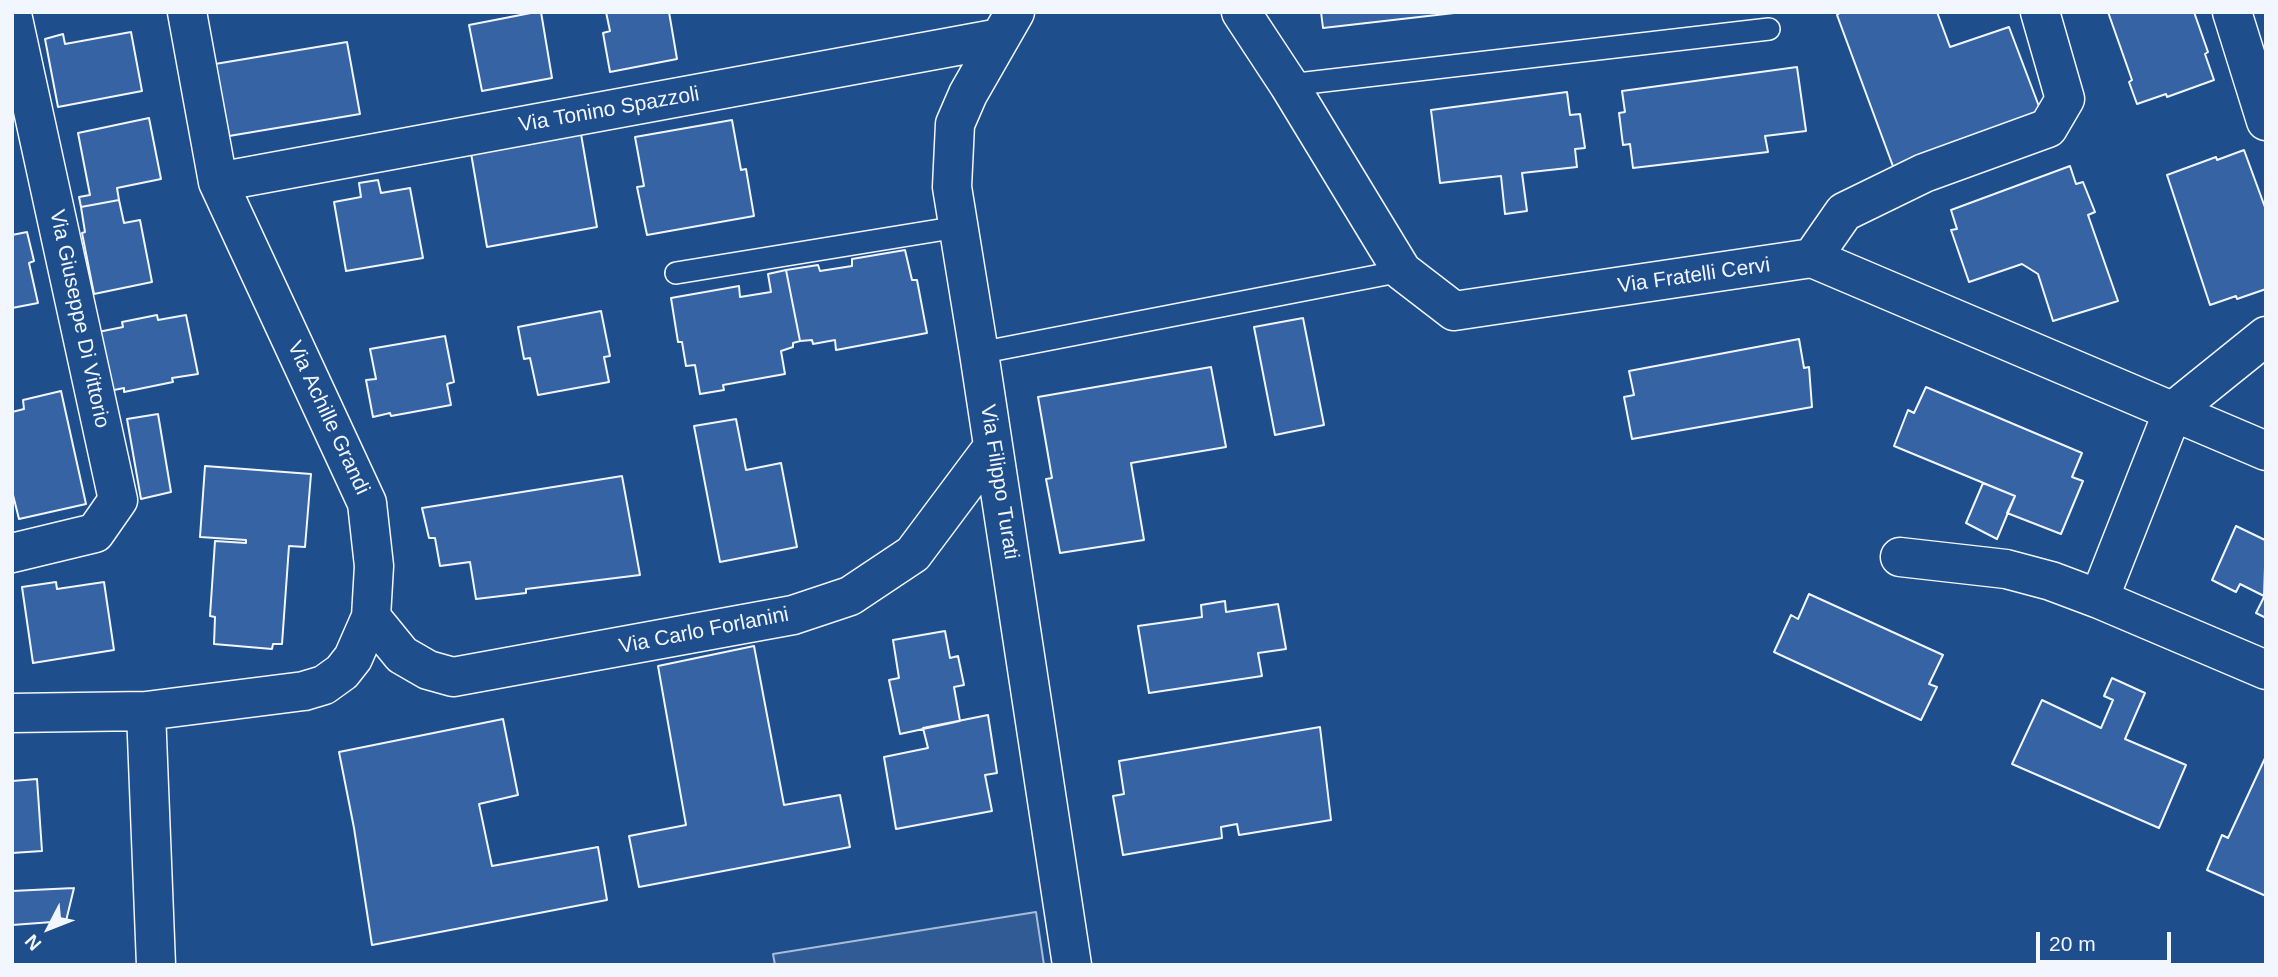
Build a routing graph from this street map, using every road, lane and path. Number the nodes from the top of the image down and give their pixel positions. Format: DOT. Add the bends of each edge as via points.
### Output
graph roads {
  1 [pos="187,12"];
  2 [pos="1241,12"];
  3 [pos="2040,12"];
  4 [pos="2232,12"];
  5 [pos="12,14"];
  6 [pos="1007,25"];
  7 [pos="1769,29"];
  8 [pos="1289,85"];
  9 [pos="2266,121"];
  10 [pos="27,158"];
  11 [pos="218,181"];
  12 [pos="958,227"];
  13 [pos="1812,258"];
  14 [pos="1402,271"];
  15 [pos="676,274"];
  16 [pos="2266,336"];
  17 [pos="979,353"];
  18 [pos="2173,411"];
  19 [pos="993,447"];
  20 [pos="2266,451"];
  21 [pos="12,553"];
  22 [pos="1900,557"];
  23 [pos="2099,599"];
  24 [pos="371,617"];
  25 [pos="2266,670"];
  26 [pos="146,711"];
  27 [pos="12,713"];
  28 [pos="156,965"];
  29 [pos="1072,965"];
  1 -- 11 [label="street, Via Achille Grandi"];
  2 -- 8 [label="street, Via Fratelli Cervi"];
  3 -- 13 [label="street" via="2065,99 2048,128 1924,173 1844,212"];
  4 -- 9 [label="street"];
  5 -- 10 [label="street, Via Giuseppe Di Vittorio"];
  6 -- 11 [label="street, Via Tonino Spazzoli"];
  6 -- 12 [label="street, Via Filippo Turati" via="955,124 951,187"];
  7 -- 8 [label="lane"];
  8 -- 14 [label="street, Via Fratelli Cervi"];
  10 -- 21 [label="street, Via Giuseppe Di Vittorio" via="118,500 95,533"];
  11 -- 24 [label="street, Via Achille Grandi" via="367,503 374,566"];
  12 -- 15 [label="lane"];
  12 -- 17 [label="street, Via Filippo Turati"];
  13 -- 14 [label="street, Via Fratelli Cervi" via="1454,311"];
  13 -- 18 [label="street"];
  14 -- 17 [label="lane"];
  16 -- 18 [label="street"];
  17 -- 19 [label="street, Via Filippo Turati"];
  18 -- 20 [label="street"];
  18 -- 23 [label="street"];
  19 -- 24 [label="street, Via Carlo Forlanini" via="913,554 850,596 793,615 453,677 402,655"];
  19 -- 29 [label="street, Via Filippo Turati"];
  22 -- 23 [label="street" via="2006,569"];
  23 -- 25 [label="street"];
  24 -- 26 [label="street, Via Achille Grandi" via="353,658 324,685"];
  26 -- 27 [label="street"];
  26 -- 28 [label="street"];
}
